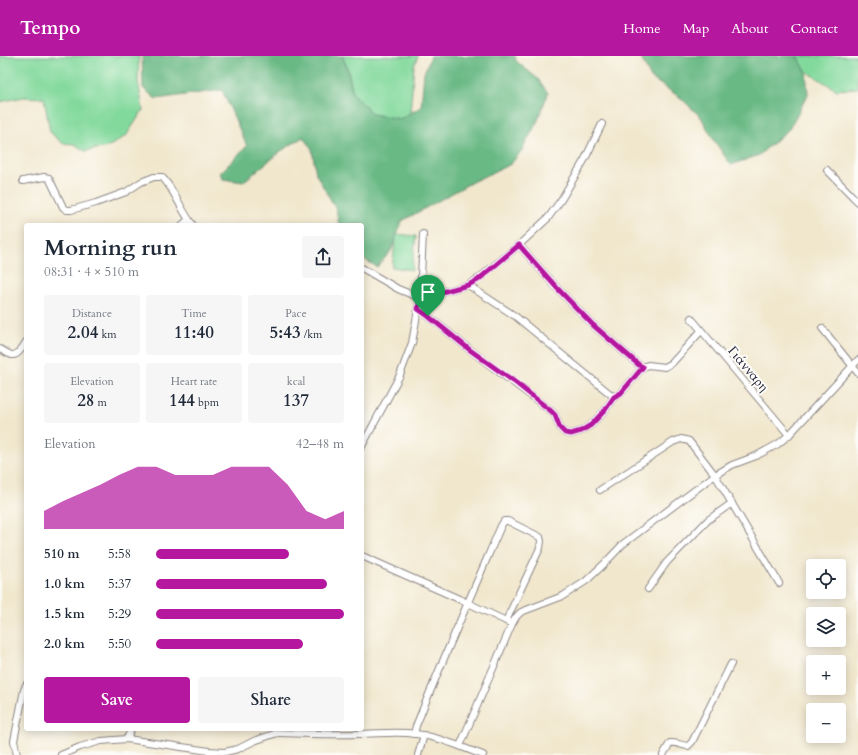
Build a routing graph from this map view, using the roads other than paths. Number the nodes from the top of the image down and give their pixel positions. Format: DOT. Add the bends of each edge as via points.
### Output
graph roads {
  1 [pos="602,124"];
  2 [pos="827,170"];
  3 [pos="23,181"];
  4 [pos="858,202"];
  5 [pos="191,222"];
  6 [pos="423,234"];
  7 [pos="519,245"];
  8 [pos="364,269"];
  9 [pos="468,285"];
  10 [pos="420,298"];
  11 [pos="418,309"];
  12 [pos="691,318"];
  13 [pos="822,328"];
  14 [pos="701,331"];
  15 [pos="24,345"];
  16 [pos="0,349"];
  17 [pos="858,360"];
  18 [pos="852,366"];
  19 [pos="643,367"];
  20 [pos="858,373"];
  21 [pos="614,397"];
  22 [pos="789,435"];
  23 [pos="364,442"];
  24 [pos="715,475"];
  25 [pos="600,490"];
  26 [pos="732,503"];
  27 [pos="364,557"];
  28 [pos="779,583"];
  29 [pos="648,589"];
  30 [pos="468,603"];
  31 [pos="509,622"];
  32 [pos="731,664"];
  33 [pos="24,690"];
  34 [pos="130,731"];
  35 [pos="277,732"];
  36 [pos="414,734"];
  37 [pos="424,735"];
  38 [pos="127,739"];
  39 [pos="460,746"];
  40 [pos="17,755"];
  41 [pos="61,755"];
  42 [pos="418,755"];
  43 [pos="483,755"];
  44 [pos="663,755"];
  1 -- 7 [label="street" via="561,200 548,218"];
  2 -- 4 [label="street"];
  3 -- 5 [label="street" via="50,178 63,206 71,210 126,192 154,177 162,177"];
  6 -- 10 [label="street"];
  7 -- 9 [label="street" via="478,280"];
  7 -- 19 [label="street" via="593,325"];
  8 -- 10 [label="street" via="398,289"];
  9 -- 10 [label="street"];
  9 -- 21 [label="street" via="515,316"];
  10 -- 11 [label="street"];
  11 -- 21 [label="street" via="551,411 565,433 581,431 591,425"];
  11 -- 23 [label="street" via="412,343 400,375"];
  12 -- 14 [label="street, Γιάνναρη"];
  13 -- 18 [label="street"];
  14 -- 19 [label="street" via="668,366"];
  14 -- 22 [label="street, Γιάνναρη"];
  15 -- 16 [label="street" via="14,355"];
  17 -- 18 [label="street"];
  18 -- 20 [label="street"];
  18 -- 22 [label="street"];
  19 -- 21 [label="street" via="621,393"];
  22 -- 24 [label="street" via="756,456"];
  24 -- 25 [label="street" via="689,441 681,439"];
  24 -- 26 [label="street"];
  24 -- 31 [label="street" via="623,544 586,581 563,596 521,612"];
  26 -- 28 [label="street"];
  26 -- 29 [label="street" via="708,520 668,562"];
  27 -- 30 [label="street"];
  30 -- 31 [label="street"];
  30 -- 31 [label="street" via="500,526 504,521 508,521 540,537 541,541"];
  30 -- 36 [label="street" via="439,668"];
  31 -- 39 [label="street"];
  32 -- 44 [label="street" via="692,742 688,746 670,743"];
  33 -- 40 [label="street" via="14,741"];
  34 -- 38 [label="street"];
  35 -- 36 [label="street" via="320,735"];
  35 -- 38 [label="street" via="225,752"];
  36 -- 37 [label="street"];
  37 -- 39 [label="street"];
  37 -- 42 [label="street"];
  38 -- 41 [label="street" via="101,741"];
  39 -- 43 [label="street"];
}
